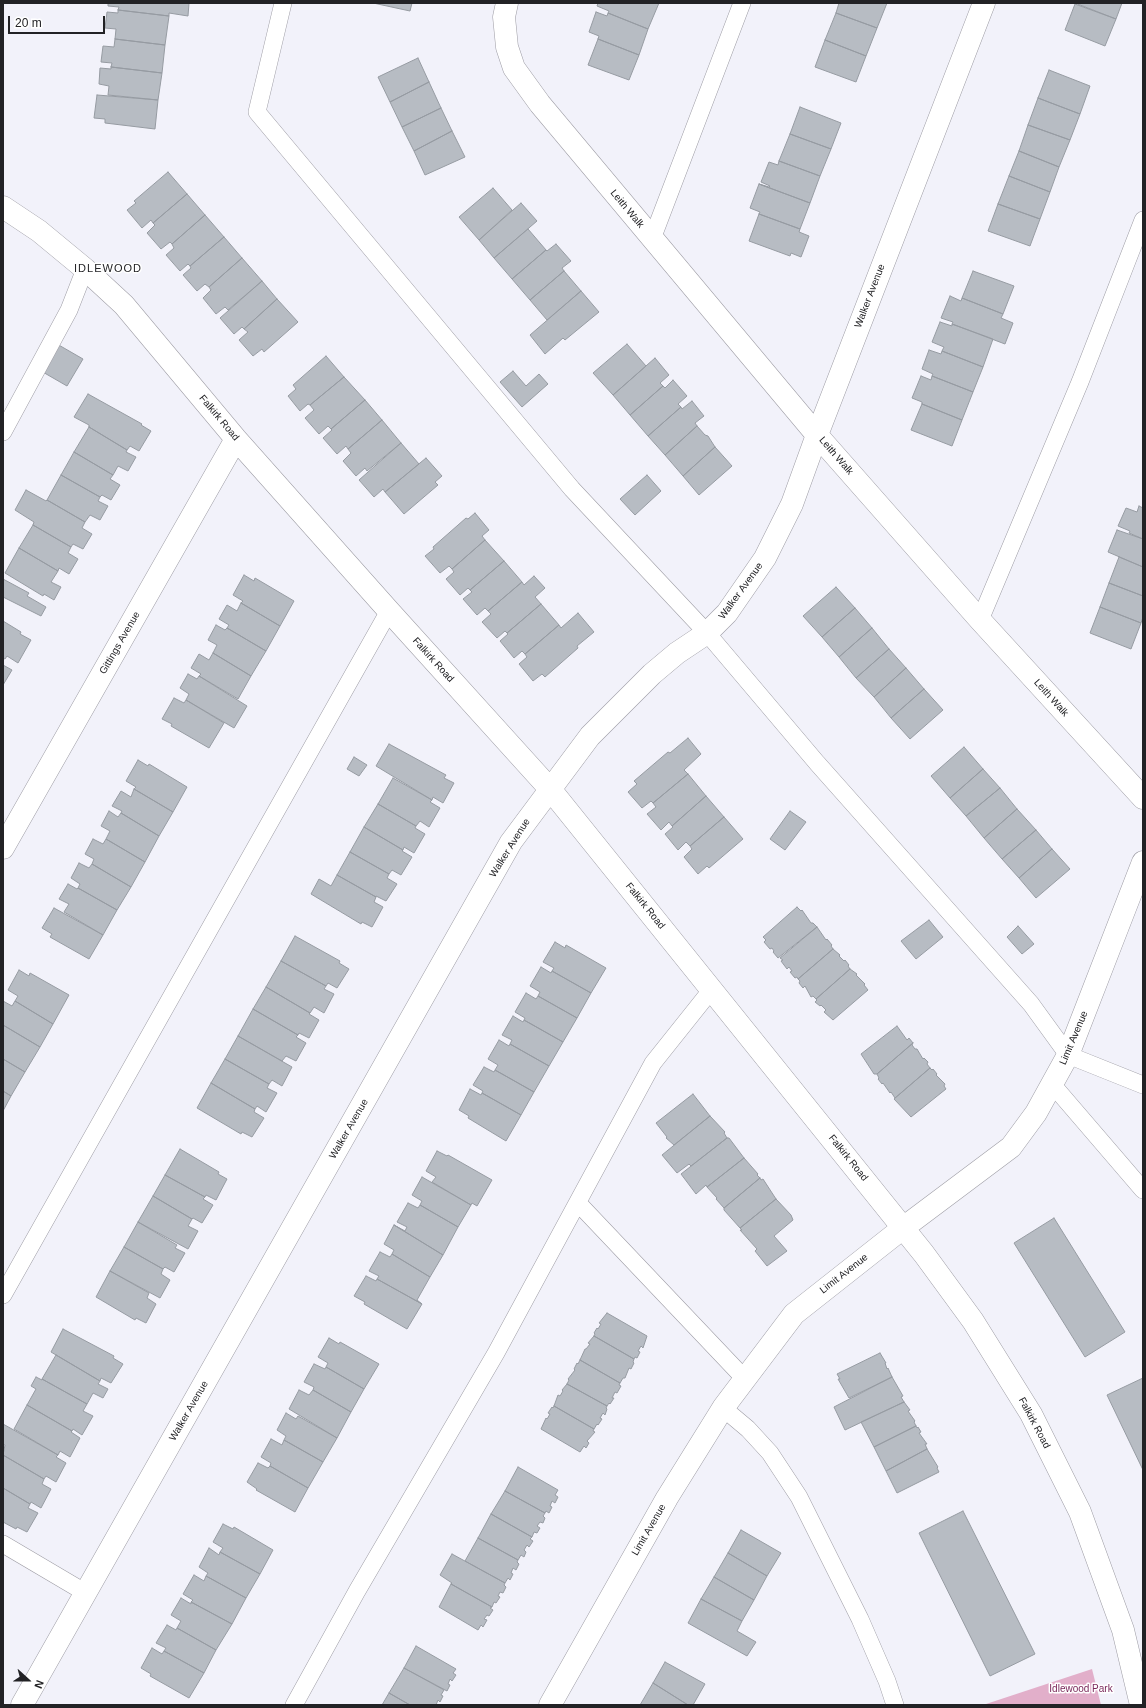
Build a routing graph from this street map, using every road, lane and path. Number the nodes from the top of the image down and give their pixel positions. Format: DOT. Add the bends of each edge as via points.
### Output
graph roads {
  1 [pos="283,3"];
  2 [pos="507,3"];
  3 [pos="742,3"];
  4 [pos="984,3"];
  5 [pos="3,207"];
  6 [pos="1143,220"];
  7 [pos="652,239"];
  8 [pos="85,269"];
  9 [pos="3,432"];
  10 [pos="817,435"];
  11 [pos="236,439"];
  12 [pos="389,611"];
  13 [pos="980,620"];
  14 [pos="707,633"];
  15 [pos="550,789"];
  16 [pos="1143,798"];
  17 [pos="3,848"];
  18 [pos="1143,862"];
  19 [pos="712,989"];
  20 [pos="1068,1055"];
  21 [pos="1052,1084"];
  22 [pos="1143,1085"];
  23 [pos="1143,1190"];
  24 [pos="578,1202"];
  25 [pos="903,1228"];
  26 [pos="3,1295"];
  27 [pos="744,1378"];
  28 [pos="723,1408"];
  29 [pos="3,1544"];
  30 [pos="86,1593"];
  31 [pos="22,1705"];
  32 [pos="294,1705"];
  33 [pos="550,1705"];
  34 [pos="896,1705"];
  35 [pos="1141,1705"];
  1 -- 14 [label="lane" via="257,112 572,489"];
  2 -- 7 [label="street, Leith Walk" via="504,17 507,47 514,68 540,104"];
  3 -- 7 [label="lane"];
  4 -- 10 [label="street, Walker Avenue"];
  5 -- 8 [label="street, Falkirk Road"];
  6 -- 13 [label="lane" via="1080,382"];
  7 -- 10 [label="street, Leith Walk"];
  8 -- 9 [label="lane" via="68,310"];
  8 -- 11 [label="street, Falkirk Road" via="124,305"];
  10 -- 13 [label="street, Leith Walk"];
  10 -- 14 [label="street, Walker Avenue" via="792,504 765,558 727,613"];
  11 -- 12 [label="street, Falkirk Road"];
  11 -- 17 [label="street, Gittings Avenue"];
  12 -- 15 [label="street, Falkirk Road"];
  12 -- 26 [label="lane"];
  13 -- 16 [label="street, Leith Walk"];
  14 -- 15 [label="street, Walker Avenue" via="647,679 590,736"];
  14 -- 20 [label="lane" via="817,763 1031,1004"];
  15 -- 19 [label="street, Falkirk Road"];
  15 -- 30 [label="street, Walker Avenue" via="511,842"];
  18 -- 20 [label="street, Limit Avenue"];
  19 -- 24 [label="lane" via="653,1063"];
  19 -- 25 [label="street, Falkirk Road"];
  20 -- 21 [label="street, Limit Avenue"];
  20 -- 22 [label="lane"];
  21 -- 23 [label="lane"];
  21 -- 25 [label="street, Limit Avenue" via="1036,1113 1011,1147"];
  24 -- 27 [label="lane"];
  24 -- 32 [label="lane" via="496,1353 357,1591"];
  25 -- 27 [label="street, Limit Avenue" via="794,1314"];
  25 -- 35 [label="street, Falkirk Road" via="973,1321 1042,1435 1080,1512 1123,1630"];
  27 -- 28 [label="street, Limit Avenue"];
  28 -- 33 [label="street, Limit Avenue" via="667,1498"];
  28 -- 34 [label="lane" via="748,1428 770,1453 799,1497 860,1619"];
  29 -- 30 [label="lane"];
  30 -- 31 [label="street, Walker Avenue"];
}
